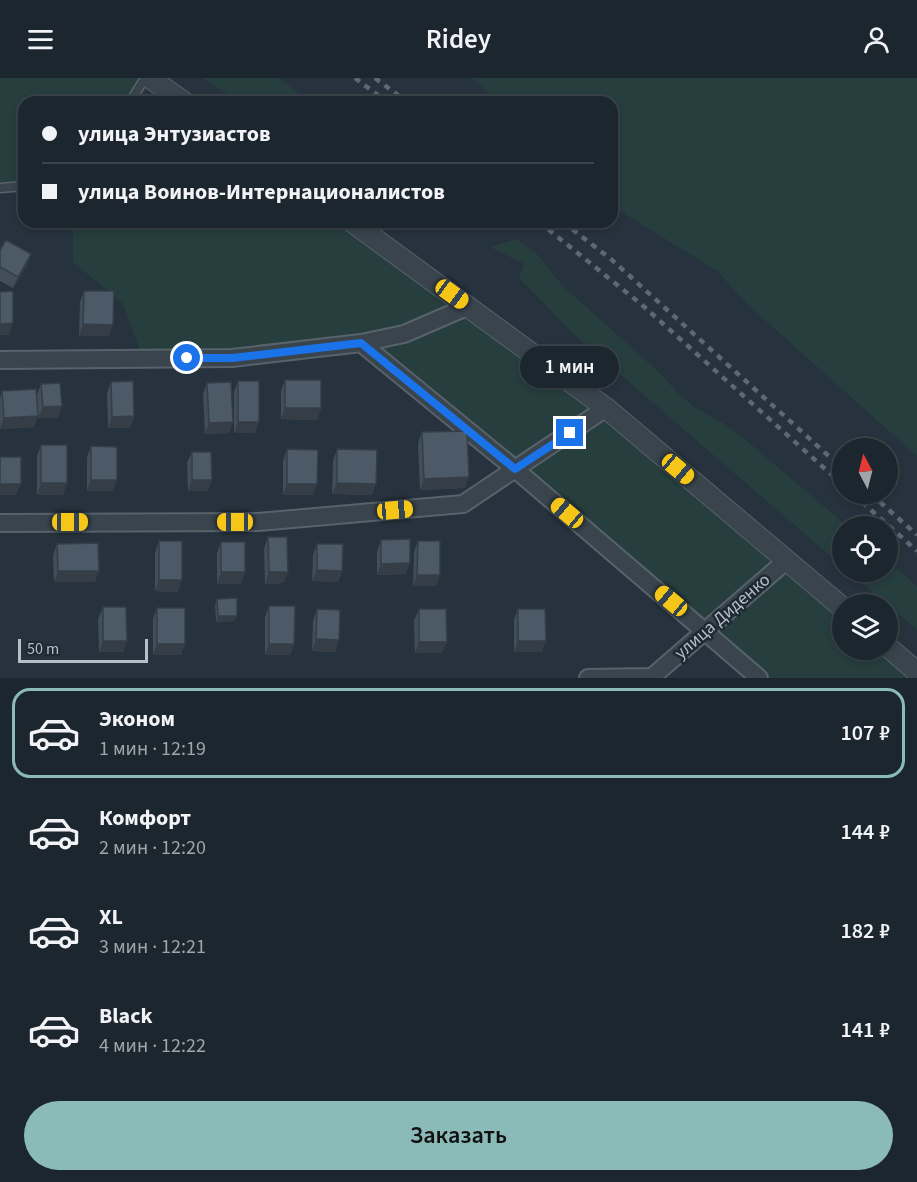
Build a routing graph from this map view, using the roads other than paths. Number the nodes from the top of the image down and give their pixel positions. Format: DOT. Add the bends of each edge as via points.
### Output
graph roads {
  1 [pos="145,78"];
  2 [pos="150,78"];
  3 [pos="134,96"];
  4 [pos="173,96"];
  5 [pos="18,186"];
  6 [pos="0,188"];
  7 [pos="360,228"];
  8 [pos="469,306"];
  9 [pos="361,343"];
  10 [pos="0,360"];
  11 [pos="606,408"];
  12 [pos="515,469"];
  13 [pos="0,523"];
  14 [pos="787,560"];
  15 [pos="832,599"];
  16 [pos="705,631"];
  17 [pos="898,656"];
  18 [pos="917,672"];
  19 [pos="588,678"];
  20 [pos="759,678"];
  1 -- 3 [label="lane"];
  2 -- 4 [label="street"];
  5 -- 6 [label="lane"];
  7 -- 8 [label="street"];
  8 -- 9 [label="street" via="404,334"];
  8 -- 11 [label="street"];
  9 -- 10 [label="street" via="232,358"];
  9 -- 12 [label="street"];
  11 -- 12 [label="street"];
  11 -- 14 [label="street"];
  12 -- 13 [label="street" via="463,504 258,522"];
  12 -- 16 [label="street"];
  14 -- 15 [label="street"];
  14 -- 16 [label="street, улица Диденко"];
  16 -- 19 [label="street, улица Диденко" via="652,676"];
  16 -- 20 [label="street"];
  17 -- 18 [label="street"];
}
